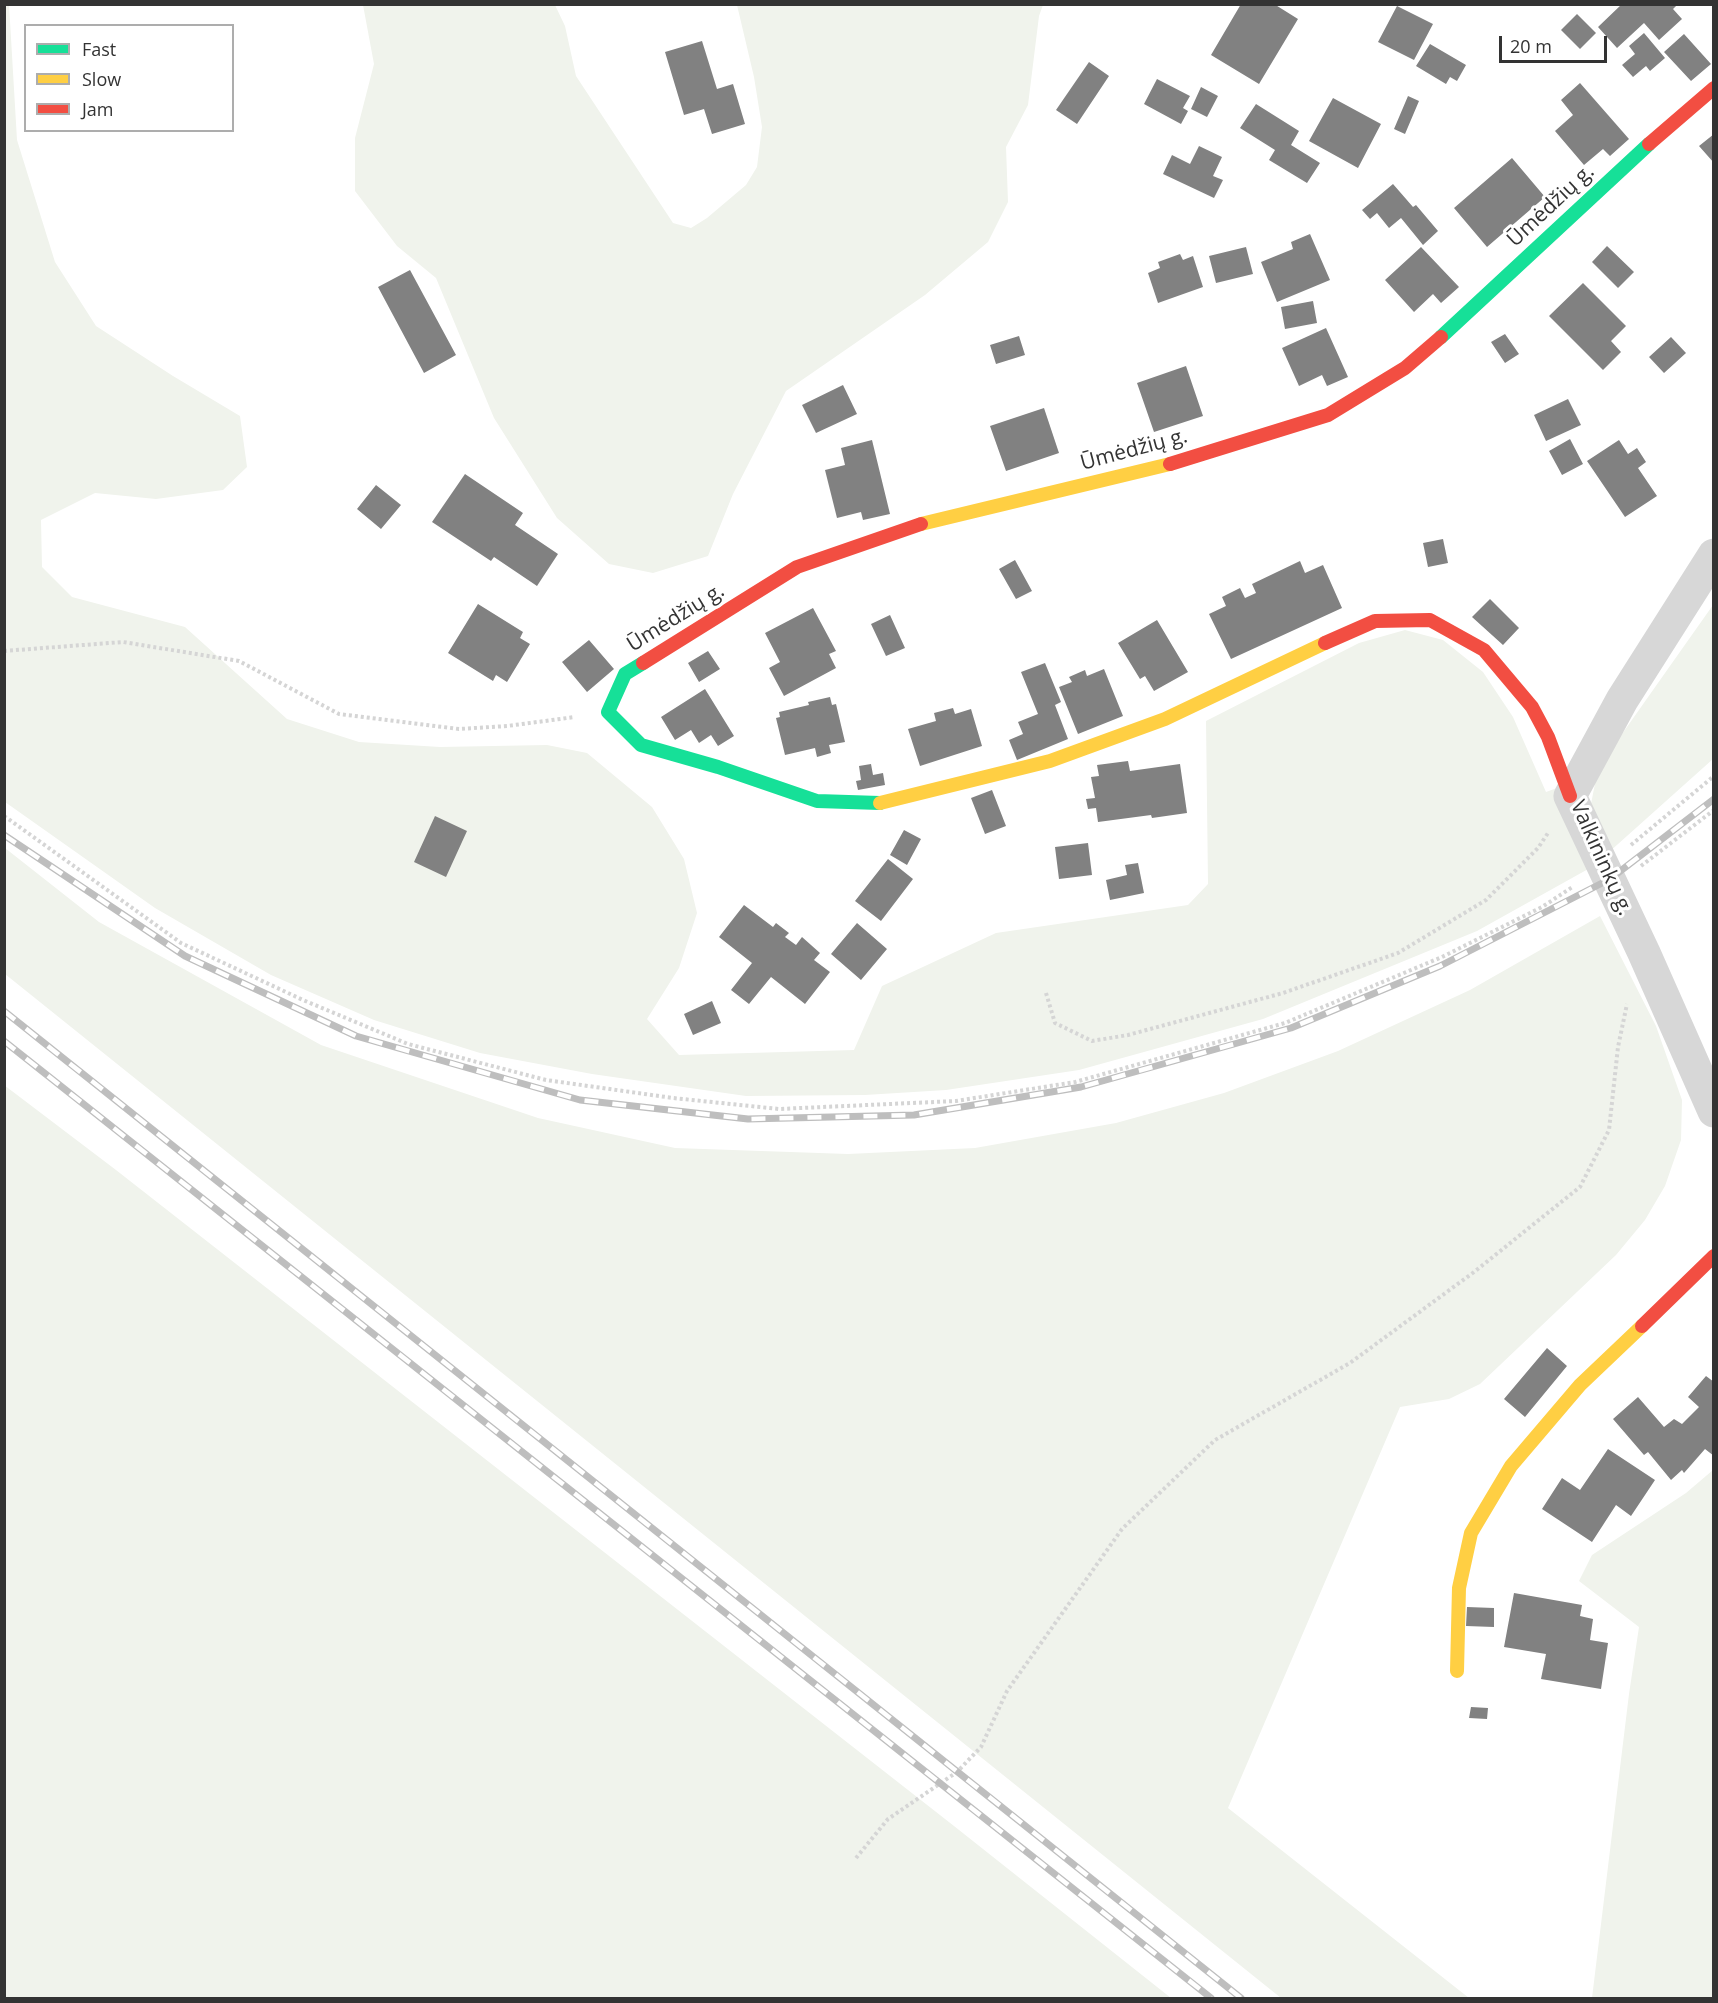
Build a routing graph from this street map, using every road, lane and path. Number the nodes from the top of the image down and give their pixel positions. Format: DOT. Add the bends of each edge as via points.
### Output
graph roads {
  1 [pos="1713,88"];
  2 [pos="1713,555"];
  3 [pos="4,651"];
  4 [pos="608,712"];
  5 [pos="1713,776"];
  6 [pos="1570,796"];
  7 [pos="1713,810"];
  8 [pos="4,816"];
  9 [pos="1609,877"];
  10 [pos="1046,993"];
  11 [pos="1627,1003"];
  12 [pos="1713,1111"];
  13 [pos="1713,1256"];
  14 [pos="1457,1671"];
  15 [pos="856,1858"];
  1 -- 4 [label="street, Ūmėdžių g." via="1405,368 1328,415 1157,468 909,527 797,567 625,674"];
  2 -- 6 [label="street, Valkininkų g." via="1622,700"];
  3 -- 4 [label="path" via="123,642 239,661 339,714 459,729"];
  4 -- 6 [label="street" via="641,745 817,801 879,803 1050,760 1134,730 1375,621 1430,620 1484,650 1532,707"];
  5 -- 9 [label="path"];
  6 -- 9 [label="street, Valkininkų g."];
  6 -- 10 [label="path" via="1538,848 1486,900 1398,953 1283,993 1092,1041 1055,1023"];
  7 -- 9 [label="path"];
  8 -- 9 [label="path" via="181,943 408,1044 546,1080 779,1109 956,1101 1075,1082 1285,1023 1442,957"];
  9 -- 12 [label="street, Valkininkų g."];
  11 -- 15 [label="path" via="1609,1130 1580,1186 1474,1272 1350,1363 1215,1440 1122,1529 1007,1691 981,1747 957,1772 888,1819"];
  13 -- 14 [label="street" via="1580,1385 1511,1466 1471,1533 1459,1588"];
}
